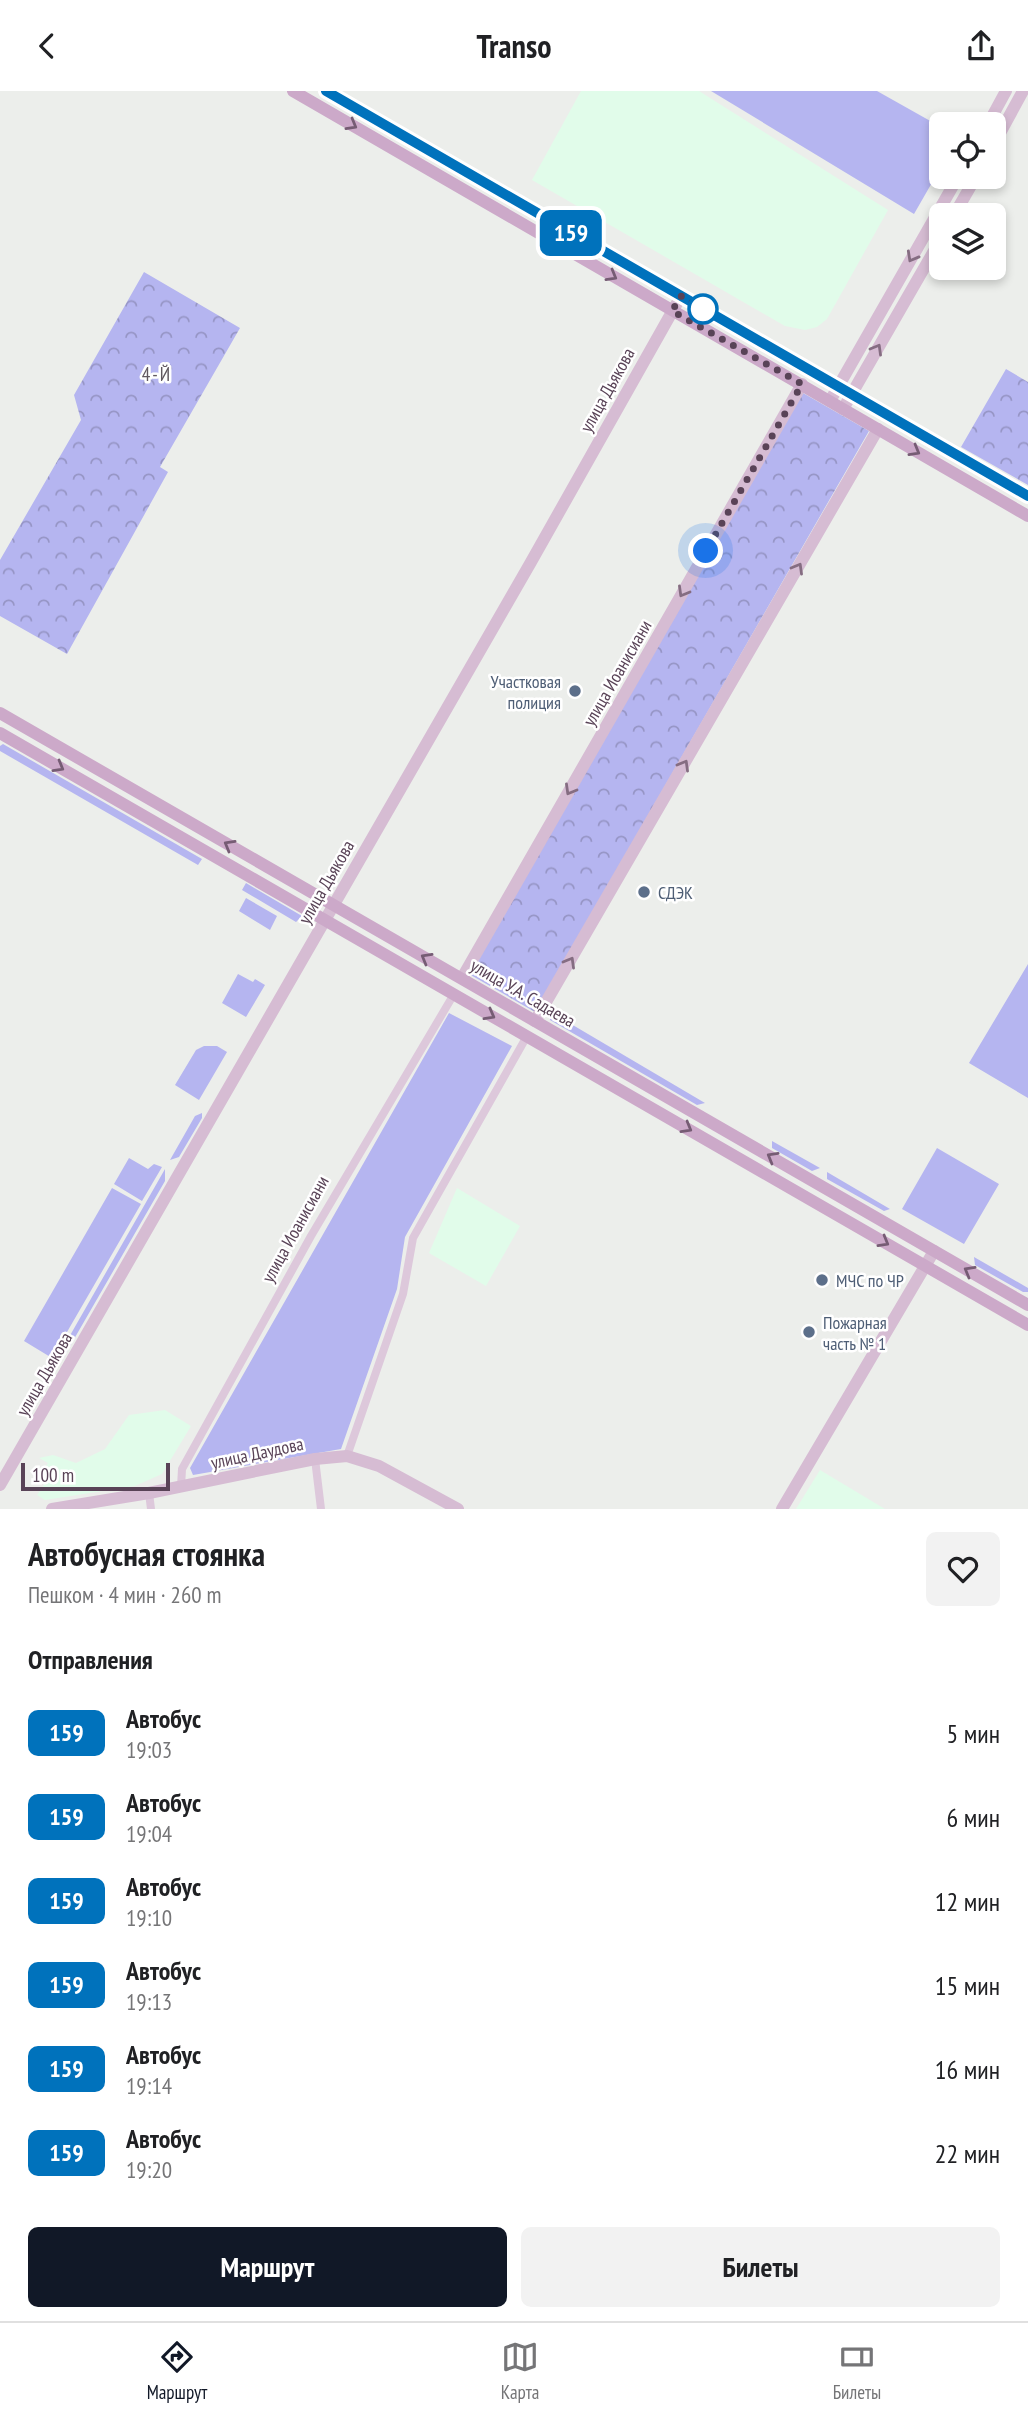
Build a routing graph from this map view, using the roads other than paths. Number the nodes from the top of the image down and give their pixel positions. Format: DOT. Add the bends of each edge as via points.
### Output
graph roads {
  1 [pos="293,91"];
  2 [pos="326,91"];
  3 [pos="1006,91"];
  4 [pos="1023,91"];
  5 [pos="995,112"];
  6 [pos="1006,122"];
  7 [pos="951,189"];
  8 [pos="929,260"];
  9 [pos="681,296"];
  10 [pos="672,311"];
  11 [pos="802,384"];
  12 [pos="839,387"];
  13 [pos="852,394"];
  14 [pos="831,401"];
  15 [pos="843,408"];
  16 [pos="878,429"];
  17 [pos="1028,496"];
  18 [pos="1028,516"];
  19 [pos="0,713"];
  20 [pos="0,733"];
  21 [pos="333,904"];
  22 [pos="324,920"];
  23 [pos="462,978"];
  24 [pos="454,994"];
  25 [pos="536,1021"];
  26 [pos="527,1036"];
  27 [pos="934,1251"];
  28 [pos="926,1266"];
  29 [pos="1028,1305"];
  30 [pos="1028,1325"];
  31 [pos="347,1456"];
  32 [pos="315,1459"];
  33 [pos="0,1485"];
  34 [pos="181,1486"];
  35 [pos="149,1493"];
  36 [pos="52,1509"];
  37 [pos="151,1509"];
  38 [pos="321,1509"];
  39 [pos="458,1509"];
  40 [pos="782,1509"];
  1 -- 10 [label="main road, one-way"];
  2 -- 9 [label="main road"];
  3 -- 5 [label="street"];
  4 -- 6 [label="street"];
  7 -- 12 [label="street, one-way"];
  13 -- 8 [label="street, one-way"];
  9 -- 10 [label="street, улица Дьякова"];
  9 -- 12 [label="main road"];
  10 -- 11 [label="main road"];
  10 -- 21 [label="street, улица Дьякова"];
  11 -- 14 [label="main road"];
  11 -- 23 [label="street, улица Иоанисиани, one-way"];
  12 -- 13 [label="main road"];
  12 -- 14 [label="street"];
  13 -- 15 [label="street"];
  13 -- 17 [label="main road"];
  14 -- 15 [label="main road"];
  15 -- 16 [label="main road"];
  16 -- 18 [label="main road, one-way"];
  25 -- 16 [label="street, one-way"];
  21 -- 19 [label="main road, улица У.А. Садаева, one-way"];
  20 -- 22 [label="main road, улица У.А. Садаева, one-way"];
  21 -- 22 [label="street, улица Дьякова"];
  23 -- 21 [label="main road, улица У.А. Садаева, one-way"];
  22 -- 24 [label="main road, улица У.А. Садаева"];
  22 -- 33 [label="street, улица Дьякова"];
  23 -- 25 [label="main road, улица У.А. Садаева"];
  24 -- 26 [label="main road, улица У.А. Садаева, one-way"];
  24 -- 34 [label="street, улица Иоанисиани" via="311,1236 182,1469"];
  27 -- 25 [label="main road, улица У.А. Садаева, one-way"];
  26 -- 28 [label="main road, улица У.А. Садаева, one-way"];
  26 -- 31 [label="street" via="413,1238 403,1294"];
  27 -- 28 [label="street"];
  29 -- 27 [label="main road, улица У.А. Садаева, one-way"];
  28 -- 30 [label="main road, улица У.А. Садаева"];
  28 -- 40 [label="street"];
  31 -- 32 [label="street, улица Даудова"];
  31 -- 39 [label="street, улица Даудова" via="379,1466"];
  32 -- 34 [label="street, улица Даудова"];
  32 -- 38 [label="street"];
  34 -- 35 [label="street, улица Даудова"];
  35 -- 36 [label="street, улица Даудова"];
  35 -- 37 [label="street"];
}
